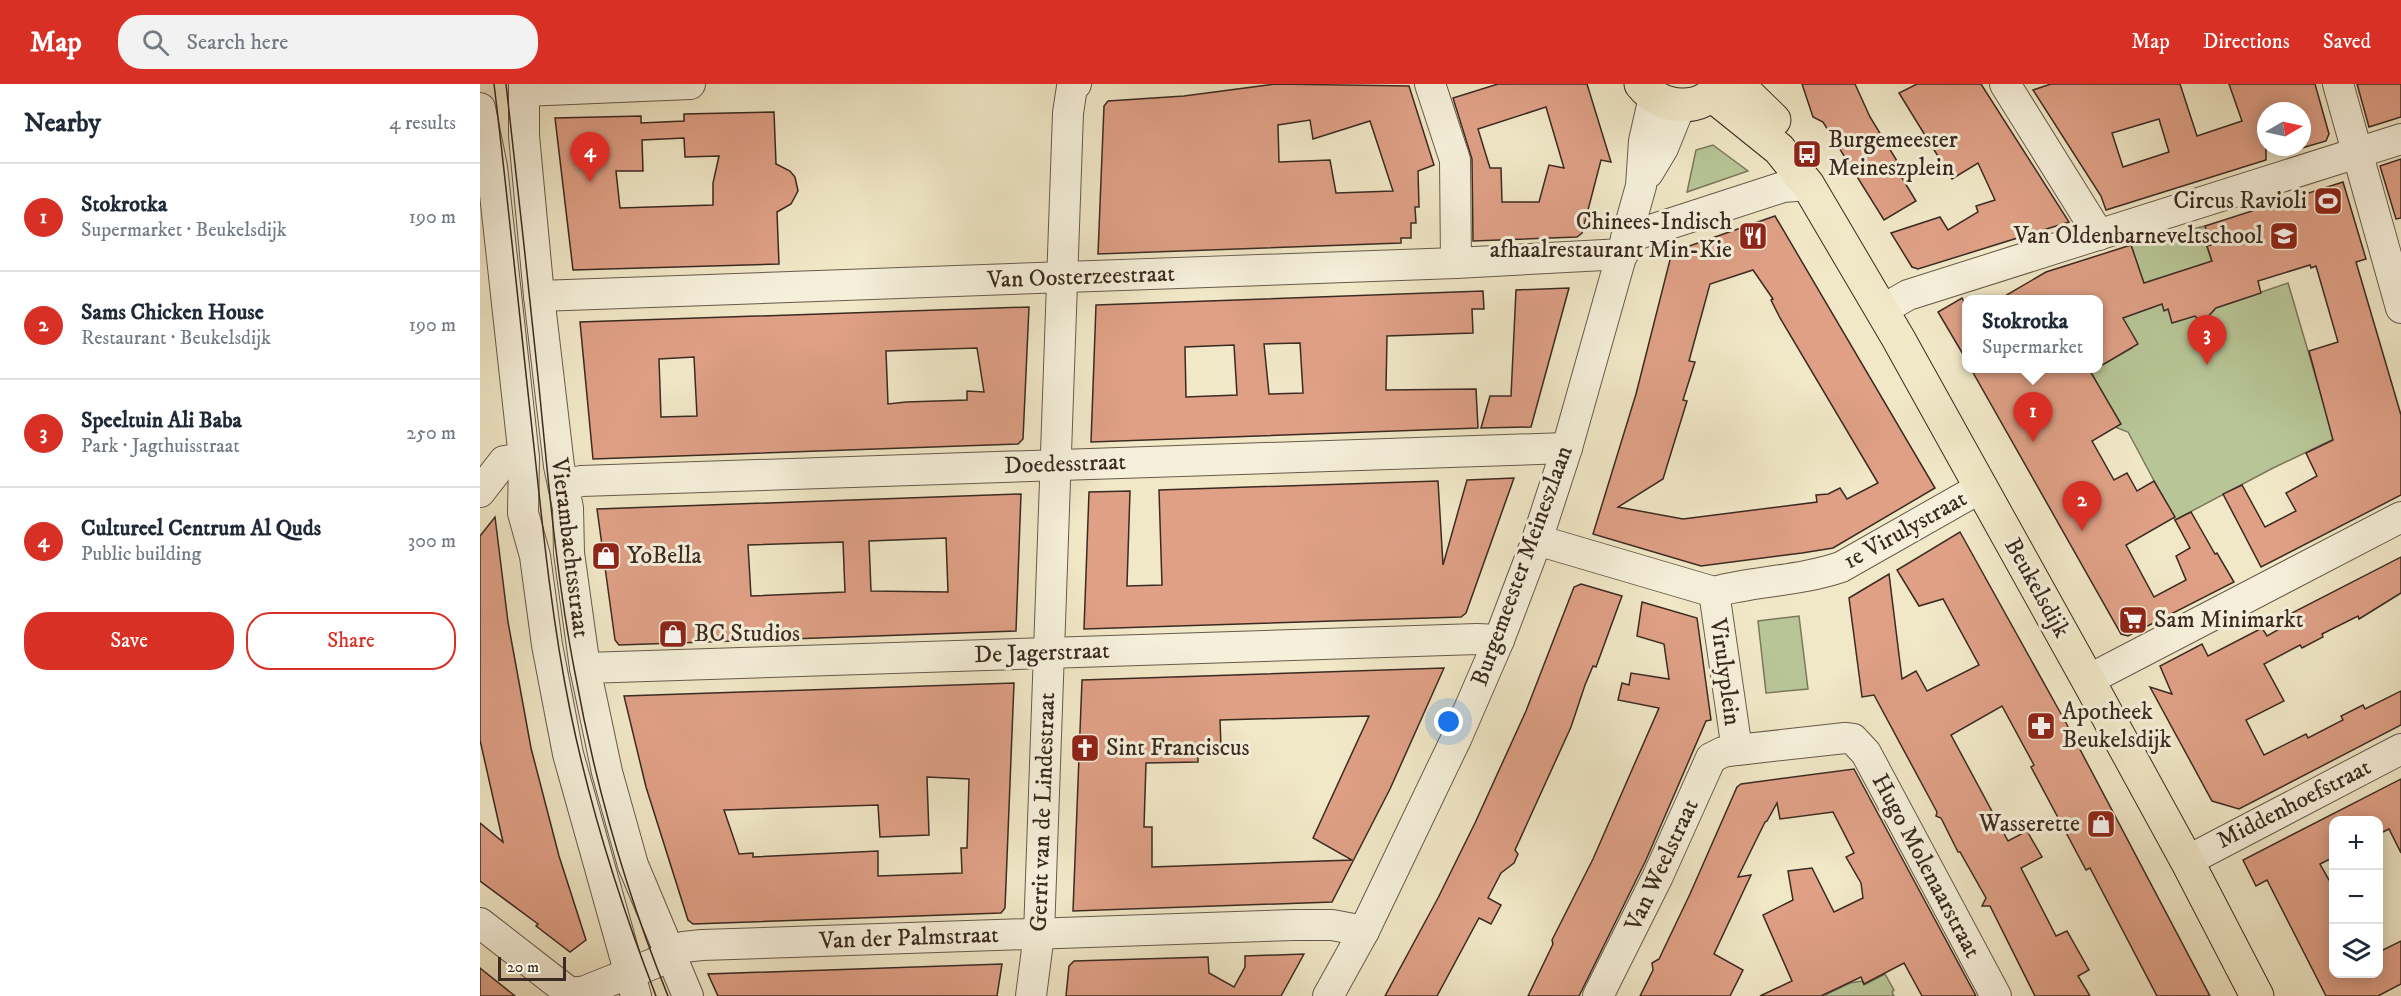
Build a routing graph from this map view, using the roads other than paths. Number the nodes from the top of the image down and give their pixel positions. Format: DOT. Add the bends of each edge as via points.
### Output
graph roads {
  1 [pos="690,84"];
  2 [pos="1430,84"];
  3 [pos="2005,84"];
  4 [pos="2338,84"];
  5 [pos="1074,86"];
  6 [pos="524,88"];
  7 [pos="1724,88"];
  8 [pos="1658,95"];
  9 [pos="480,108"];
  10 [pos="2401,139"];
  11 [pos="2358,153"];
  12 [pos="486,168"];
  13 [pos="1808,185"];
  14 [pos="2099,236"];
  15 [pos="1625,246"];
  16 [pos="1455,263"];
  17 [pos="1064,278"];
  18 [pos="539,296"];
  19 [pos="2401,308"];
  20 [pos="1882,310"];
  21 [pos="1567,448"];
  22 [pos="514,460"];
  23 [pos="1056,465"];
  24 [pos="564,486"];
  25 [pos="1982,487"];
  26 [pos="480,492"];
  27 [pos="2401,517"];
  28 [pos="1537,540"];
  29 [pos="1827,572"];
  30 [pos="1713,592"];
  31 [pos="1499,640"];
  32 [pos="1049,653"];
  33 [pos="585,668"];
  34 [pos="2088,680"];
  35 [pos="1853,739"];
  36 [pos="2401,749"];
  37 [pos="1737,750"];
  38 [pos="2187,861"];
  39 [pos="480,923"];
  40 [pos="1364,931"];
  41 [pos="1039,934"];
  42 [pos="672,954"];
  43 [pos="632,985"];
  44 [pos="688,996"];
  45 [pos="1031,996"];
  46 [pos="1328,996"];
  47 [pos="1598,996"];
  48 [pos="1996,996"];
  49 [pos="2257,996"];
  1 -- 6 [label="street"];
  2 -- 16 [label="street" via="1455,160"];
  3 -- 14 [label="street"];
  4 -- 11 [label="street"];
  5 -- 17 [label="street, Gerrit van de Lindestraat" via="1068,113"];
  6 -- 18 [label="street, Vierambachtsstraat" via="524,136"];
  7 -- 8 [label="main road" via="1699,102"];
  7 -- 13 [label="main road, Beukelsdijk"];
  8 -- 15 [label="street" via="1644,141 1641,186"];
  9 -- 12 [label="street, Vierambachtsstraat"];
  10 -- 11 [label="street"];
  11 -- 14 [label="street"];
  11 -- 19 [label="street"];
  12 -- 22 [label="street, Vierambachtsstraat"];
  13 -- 15 [label="street" via="1783,187"];
  13 -- 20 [label="main road, Beukelsdijk"];
  14 -- 20 [label="street" via="1908,295"];
  15 -- 16 [label="street, Van Oosterzeestraat"];
  15 -- 21 [label="street, Burgemeester Meineszlaan"];
  16 -- 17 [label="street, Van Oosterzeestraat"];
  17 -- 18 [label="street, Van Oosterzeestraat"];
  17 -- 23 [label="street, Gerrit van de Lindestraat"];
  18 -- 24 [label="street, Vierambachtsstraat"];
  20 -- 25 [label="main road, Beukelsdijk"];
  21 -- 23 [label="street, Doedesstraat"];
  21 -- 28 [label="street, Burgemeester Meineszlaan"];
  22 -- 26 [label="street"];
  22 -- 43 [label="street, Vierambachtsstraat" via="535,556 568,754"];
  23 -- 24 [label="street, Doedesstraat" via="581,481"];
  23 -- 32 [label="street, Gerrit van de Lindestraat"];
  24 -- 33 [label="street, Vierambachtsstraat" via="568,553"];
  25 -- 29 [label="street, 1e Virulystraat"];
  25 -- 34 [label="main road, Beukelsdijk"];
  27 -- 34 [label="street"];
  28 -- 30 [label="street"];
  28 -- 31 [label="street, Burgemeester Meineszlaan"];
  29 -- 30 [label="street, Virulyplein"];
  30 -- 37 [label="street, Virulyplein"];
  31 -- 32 [label="street, De Jagerstraat"];
  31 -- 40 [label="street, Burgemeester Meineszlaan"];
  32 -- 33 [label="street, De Jagerstraat"];
  32 -- 41 [label="street, Gerrit van de Lindestraat"];
  33 -- 42 [label="street, Vierambachtsstraat" via="607,772 633,865"];
  34 -- 38 [label="main road, Beukelsdijk"];
  35 -- 37 [label="street, Virulyplein"];
  35 -- 48 [label="street, Hugo Molenaarstraat" via="1866,753"];
  36 -- 38 [label="street, Middenhoefstraat"];
  37 -- 47 [label="street, Van Weelstraat" via="1711,758"];
  38 -- 49 [label="main road, Beukelsdijk"];
  39 -- 43 [label="street, Van der Palmstraat" via="570,993"];
  40 -- 41 [label="street, Van der Palmstraat" via="1332,925 1294,925"];
  40 -- 46 [label="street, Burgemeester Meineszlaan"];
  41 -- 42 [label="street, Van der Palmstraat" via="702,945 683,947"];
  41 -- 45 [label="street, Gerrit van de Lindestraat"];
  42 -- 43 [label="street, Van der Palmstraat"];
  42 -- 44 [label="street, Vierambachtsstraat"];
}
